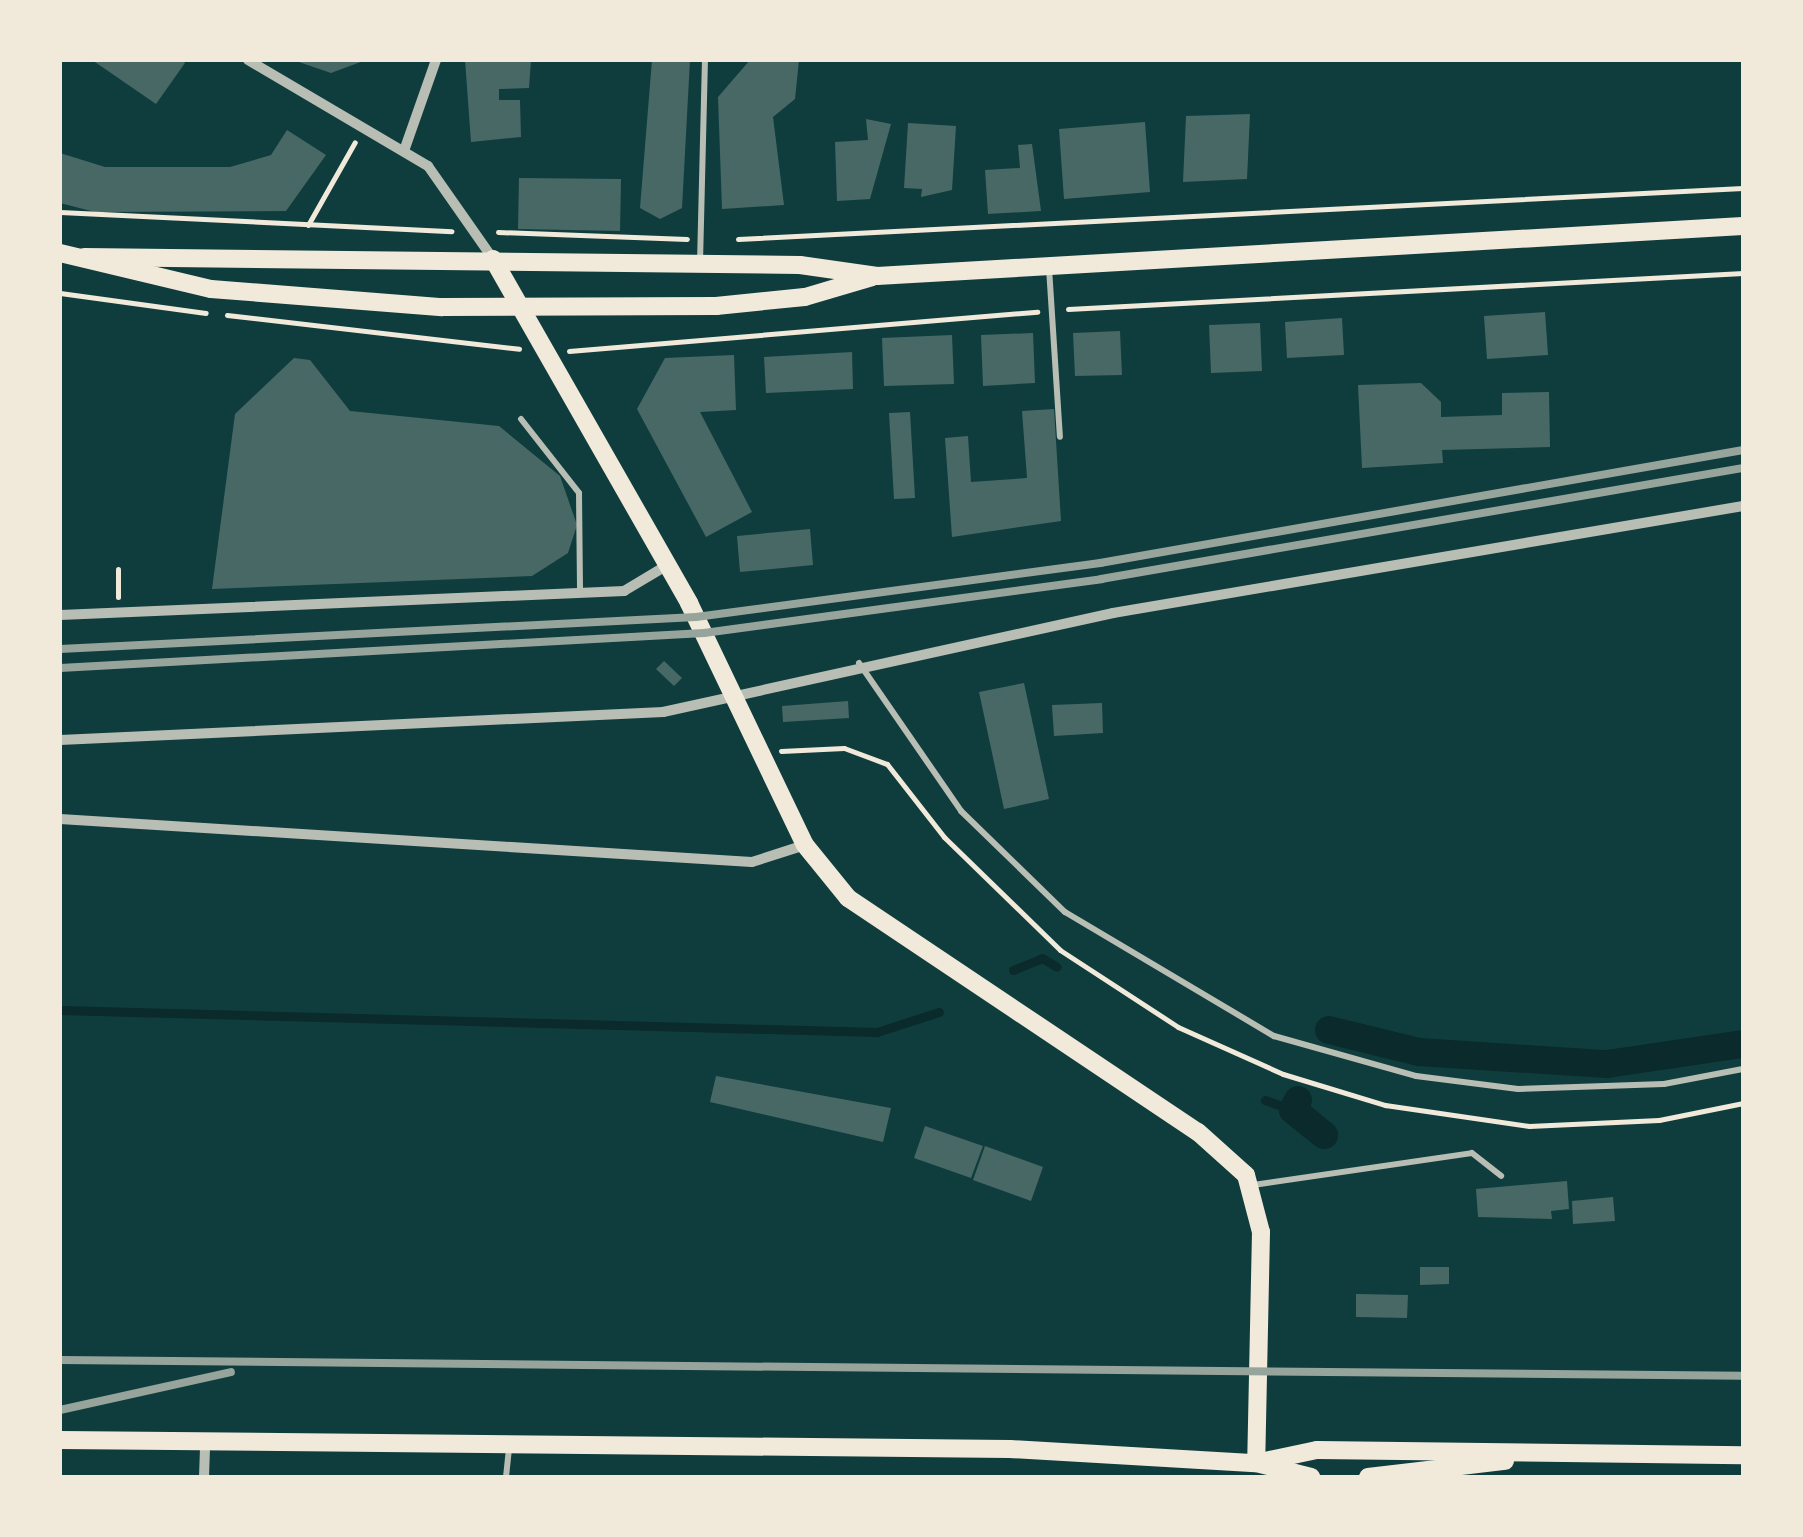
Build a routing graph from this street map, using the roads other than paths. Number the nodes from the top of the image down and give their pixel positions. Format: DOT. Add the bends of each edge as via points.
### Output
graph roads {
  1 [pos="248,60"];
  2 [pos="436,60"];
  3 [pos="705,60"];
  4 [pos="404,148"];
  5 [pos="1743,226"];
  6 [pos="60,253"];
  7 [pos="84,257"];
  8 [pos="494,259"];
  9 [pos="700,264"];
  10 [pos="1049,267"];
  11 [pos="877,276"];
  12 [pos="522,310"];
  13 [pos="521,419"];
  14 [pos="1060,437"];
  15 [pos="1743,506"];
  16 [pos="666,566"];
  17 [pos="580,593"];
  18 [pos="60,615"];
  19 [pos="858,662"];
  20 [pos="734,695"];
  21 [pos="60,740"];
  22 [pos="60,819"];
  23 [pos="805,845"];
  24 [pos="1743,1069"];
  25 [pos="1501,1176"];
  26 [pos="1251,1186"];
  27 [pos="60,1440"];
  28 [pos="205,1440"];
  29 [pos="510,1443"];
  30 [pos="1550,1453"];
  31 [pos="1743,1455"];
  32 [pos="1256,1463"];
  33 [pos="204,1477"];
  34 [pos="506,1477"];
  35 [pos="1311,1477"];
  36 [pos="1368,1477"];
  1 -- 4 [label="street"];
  2 -- 4 [label="street"];
  3 -- 9 [label="lane"];
  4 -- 8 [label="street" via="448,185"];
  5 -- 10 [label="main road"];
  6 -- 7 [label="main road"];
  7 -- 8 [label="main road"];
  7 -- 12 [label="main road" via="211,289"];
  8 -- 9 [label="main road"];
  8 -- 12 [label="main road"];
  9 -- 11 [label="main road"];
  10 -- 11 [label="main road"];
  10 -- 14 [label="lane"];
  11 -- 12 [label="main road" via="805,297 716,306"];
  12 -- 16 [label="main road"];
  13 -- 17 [label="lane" via="578,493"];
  15 -- 19 [label="street"];
  16 -- 17 [label="street" via="624,591"];
  16 -- 20 [label="main road"];
  17 -- 18 [label="street"];
  19 -- 20 [label="street"];
  19 -- 24 [label="lane" via="908,746 1004,858 1137,963 1274,1036 1416,1076 1518,1089 1647,1086"];
  20 -- 21 [label="street" via="663,712"];
  20 -- 23 [label="main road"];
  22 -- 23 [label="street" via="752,862"];
  23 -- 26 [label="main road" via="886,930 1188,1125"];
  25 -- 26 [label="lane" via="1472,1153"];
  26 -- 32 [label="main road" via="1261,1232"];
  27 -- 28 [label="main road"];
  28 -- 29 [label="main road"];
  28 -- 33 [label="street"];
  29 -- 32 [label="main road" via="1010,1448"];
  29 -- 34 [label="lane"];
  30 -- 31 [label="main road"];
  30 -- 32 [label="main road" via="1317,1450"];
  30 -- 36 [label="main road"];
  32 -- 35 [label="main road"];
}
